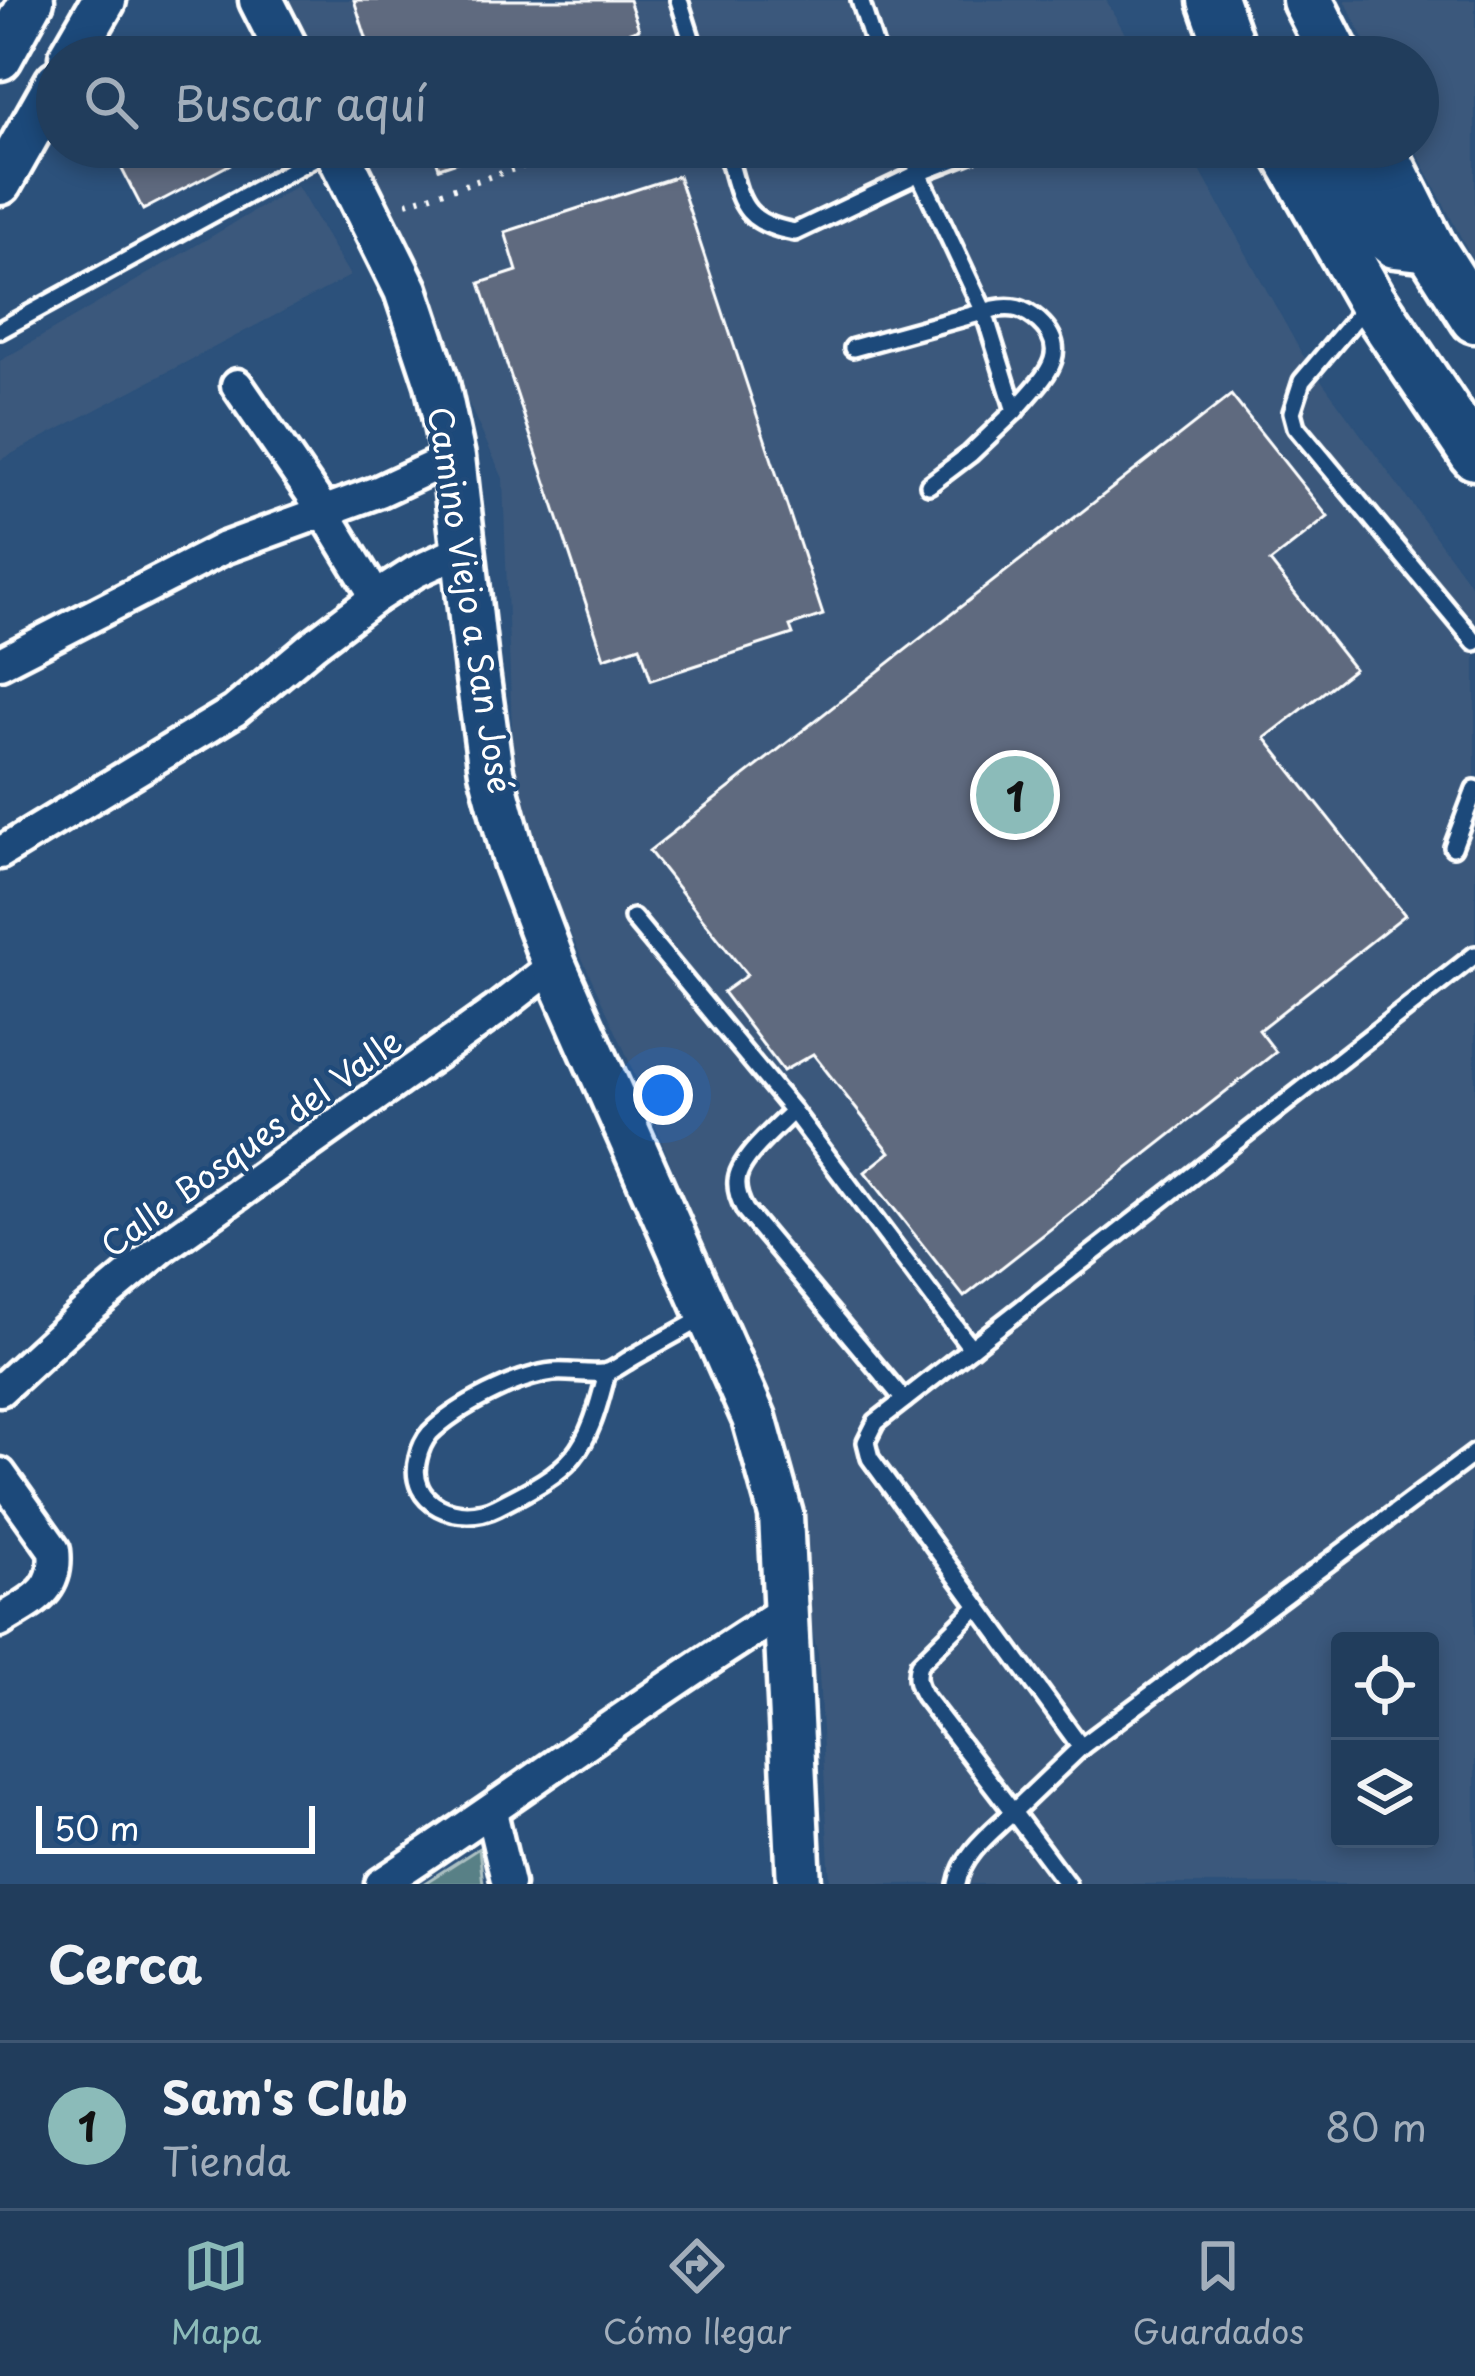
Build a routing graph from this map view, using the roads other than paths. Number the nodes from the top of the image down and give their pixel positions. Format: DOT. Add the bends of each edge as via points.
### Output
graph roads {
  1 [pos="32,0"];
  2 [pos="104,0"];
  3 [pos="261,0"];
  4 [pos="679,0"];
  5 [pos="860,0"];
  6 [pos="1213,0"];
  7 [pos="1307,0"];
  8 [pos="83,36"];
  9 [pos="279,36"];
  10 [pos="690,36"];
  11 [pos="871,36"];
  12 [pos="1229,36"];
  13 [pos="1325,36"];
  14 [pos="0,58"];
  15 [pos="36,119"];
  16 [pos="297,168"];
  17 [pos="346,168"];
  18 [pos="732,168"];
  19 [pos="918,168"];
  20 [pos="933,168"];
  21 [pos="1296,168"];
  22 [pos="1340,168"];
  23 [pos="1391,168"];
  24 [pos="920,173"];
  25 [pos="0,183"];
  26 [pos="1430,247"];
  27 [pos="1370,300"];
  28 [pos="1473,310"];
  29 [pos="984,312"];
  30 [pos="0,330"];
  31 [pos="854,348"];
  32 [pos="237,386"];
  33 [pos="1015,411"];
  34 [pos="1475,455"];
  35 [pos="453,458"];
  36 [pos="929,485"];
  37 [pos="323,510"];
  38 [pos="463,550"];
  39 [pos="376,597"];
  40 [pos="1475,641"];
  41 [pos="0,663"];
  42 [pos="1475,789"];
  43 [pos="1453,847"];
  44 [pos="0,853"];
  45 [pos="633,918"];
  46 [pos="1475,955"];
  47 [pos="554,965"];
  48 [pos="794,1111"];
  49 [pos="707,1316"];
  50 [pos="970,1348"];
  51 [pos="607,1372"];
  52 [pos="0,1390"];
  53 [pos="904,1400"];
  54 [pos="1475,1453"];
  55 [pos="0,1474"];
  56 [pos="979,1606"];
  57 [pos="786,1610"];
  58 [pos="0,1622"];
  59 [pos="1081,1747"];
  60 [pos="490,1812"];
  61 [pos="1013,1812"];
  62 [pos="381,1884"];
  63 [pos="508,1884"];
  64 [pos="800,1884"];
  65 [pos="957,1884"];
  66 [pos="1066,1884"];
  1 -- 14 [label="street"];
  2 -- 8 [label="street"];
  3 -- 9 [label="street"];
  4 -- 10 [label="lane"];
  5 -- 11 [label="lane"];
  6 -- 12 [label="main road"];
  7 -- 13 [label="main road"];
  15 -- 25 [label="street"];
  16 -- 30 [label="lane"];
  17 -- 35 [label="street, Camino Viejo a San José" via="406,290"];
  18 -- 24 [label="lane" via="746,212 795,232"];
  19 -- 24 [label="lane"];
  20 -- 24 [label="lane"];
  21 -- 27 [label="main road"];
  22 -- 26 [label="main road" via="1369,222 1395,243"];
  23 -- 26 [label="main road"];
  24 -- 29 [label="lane"];
  26 -- 28 [label="main road"];
  27 -- 34 [label="main road"];
  27 -- 40 [label="lane" via="1302,381 1296,428"];
  29 -- 31 [label="lane"];
  29 -- 33 [label="lane"];
  29 -- 33 [label="lane" via="1028,311 1051,332 1056,355"];
  32 -- 37 [label="street"];
  33 -- 36 [label="lane"];
  35 -- 37 [label="street"];
  35 -- 38 [label="street, Camino Viejo a San José"];
  37 -- 39 [label="street"];
  37 -- 41 [label="street" via="224,548"];
  38 -- 39 [label="street"];
  38 -- 47 [label="street, Camino Viejo a San José" via="491,772"];
  39 -- 44 [label="street" via="234,711"];
  42 -- 43 [label="lane"];
  45 -- 48 [label="lane"];
  46 -- 50 [label="lane"];
  47 -- 49 [label="street, Camino Viejo a San José"];
  47 -- 52 [label="street, Calle Bosques del Valle" via="162,1248"];
  48 -- 50 [label="lane"];
  48 -- 53 [label="lane" via="742,1164 737,1195"];
  49 -- 51 [label="lane"];
  49 -- 57 [label="street, Camino Viejo a San José" via="754,1418 781,1515"];
  50 -- 53 [label="lane"];
  51 -- 51 [label="lane" via="531,1375 464,1408 419,1451 423,1495 449,1513 489,1511 548,1480 586,1438"];
  53 -- 56 [label="lane" via="876,1422 866,1442 870,1458"];
  54 -- 59 [label="lane"];
  55 -- 58 [label="street" via="55,1550 56,1564 46,1591"];
  56 -- 59 [label="lane"];
  56 -- 61 [label="lane" via="919,1664 917,1684"];
  57 -- 60 [label="street"];
  57 -- 64 [label="street, Camino Viejo a San José"];
  59 -- 61 [label="lane"];
  60 -- 62 [label="street"];
  60 -- 63 [label="street"];
  61 -- 65 [label="lane" via="971,1853"];
  61 -- 66 [label="lane"];
}
